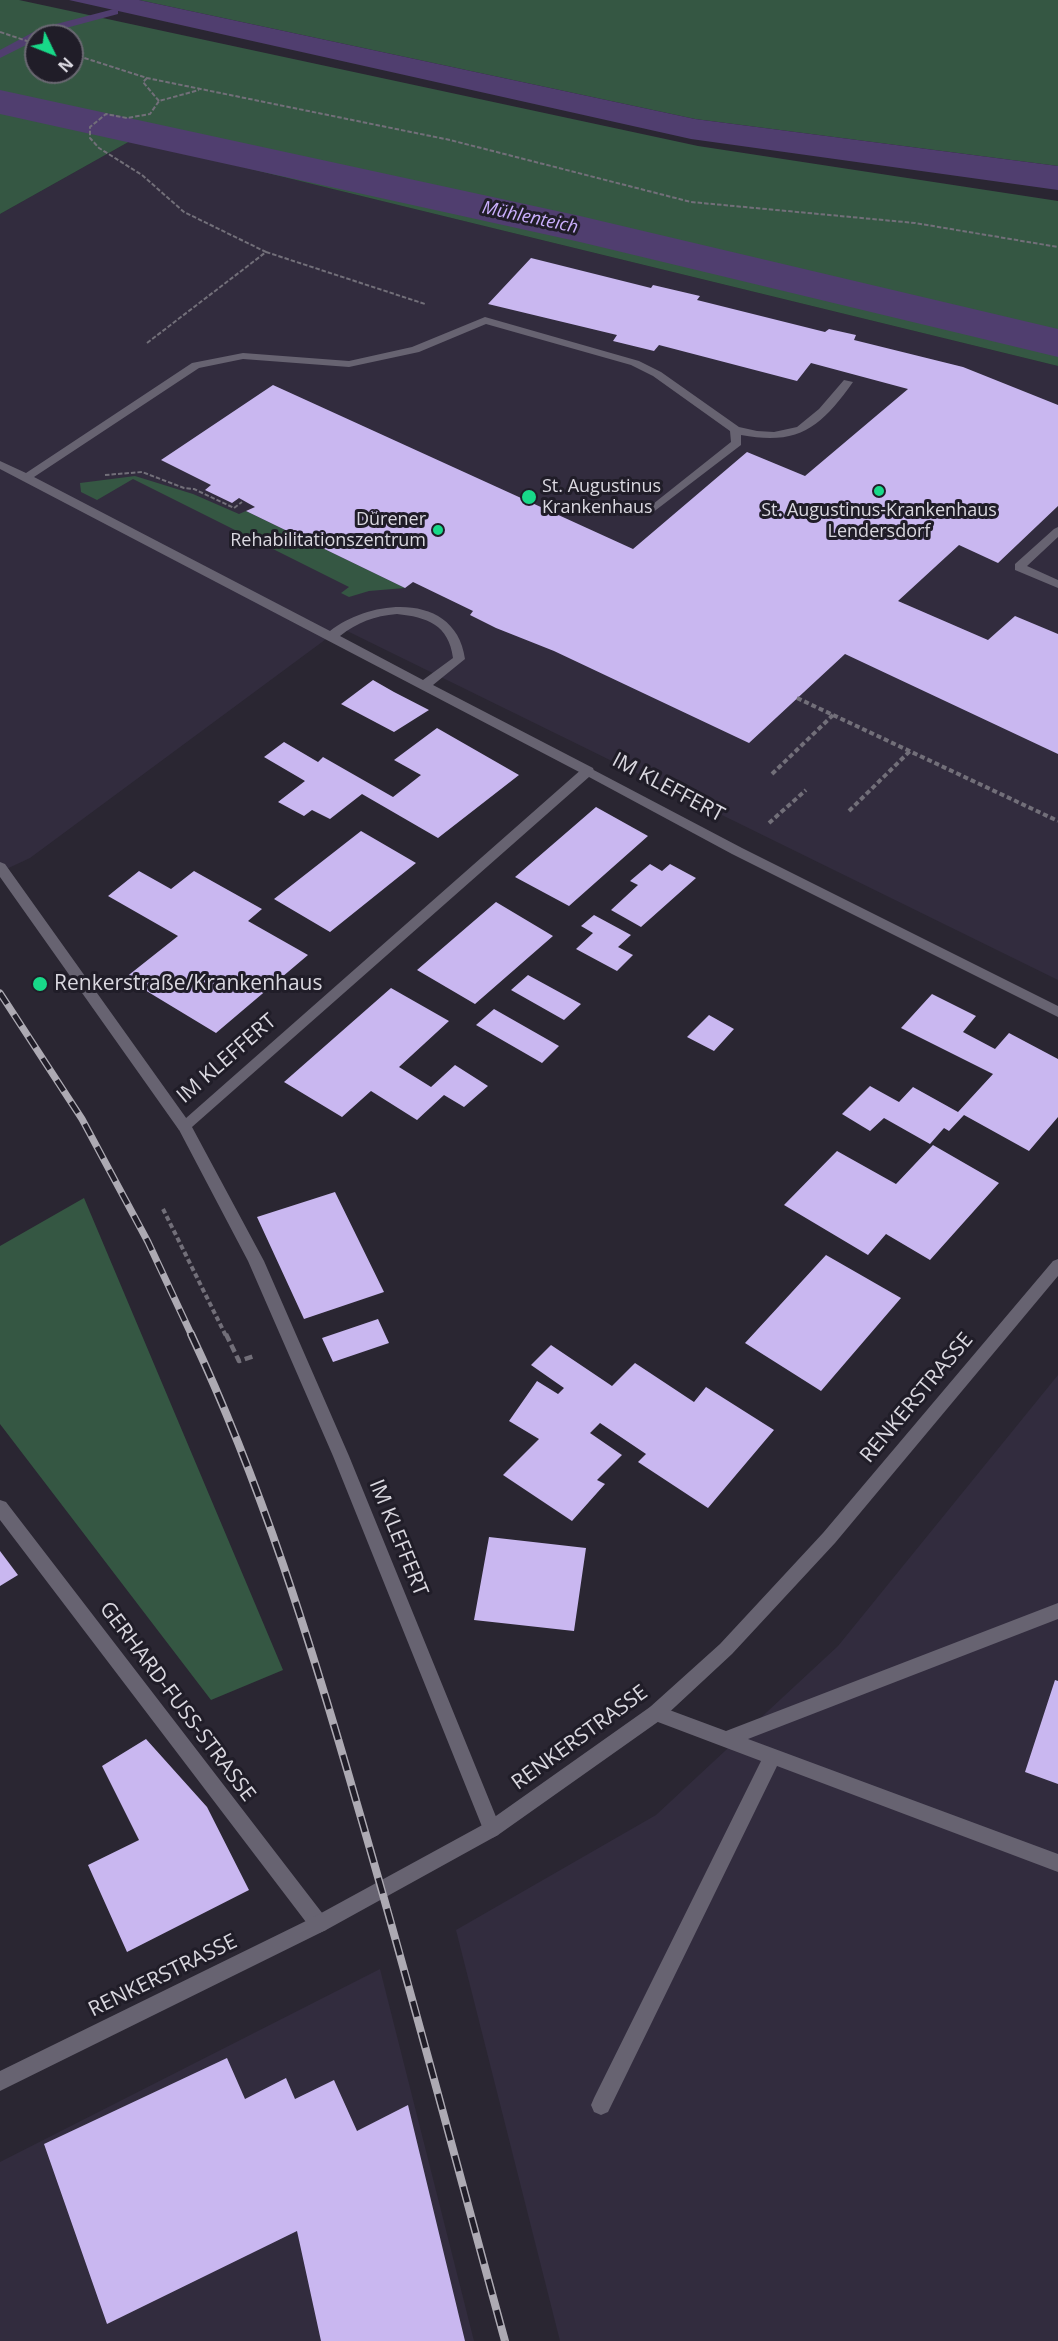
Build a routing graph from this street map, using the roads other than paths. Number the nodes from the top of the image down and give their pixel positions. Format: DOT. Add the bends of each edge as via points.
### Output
graph roads {
  1 [pos="848,382"];
  2 [pos="735,430"];
  3 [pos="0,464"];
  4 [pos="22,474"];
  5 [pos="652,510"];
  6 [pos="1058,531"];
  7 [pos="1058,584"];
  8 [pos="330,638"];
  9 [pos="425,685"];
  10 [pos="588,771"];
  11 [pos="0,867"];
  12 [pos="1058,1012"];
  13 [pos="184,1126"];
  14 [pos="1058,1265"];
  15 [pos="0,1507"];
  16 [pos="1058,1611"];
  17 [pos="656,1713"];
  18 [pos="727,1739"];
  19 [pos="773,1756"];
  20 [pos="492,1829"];
  21 [pos="1058,1863"];
  22 [pos="319,1924"];
  23 [pos="0,2081"];
  24 [pos="600,2105"];
  1 -- 2 [label="street" via="807,428 771,436"];
  2 -- 4 [label="street" via="657,374 635,363 485,320 415,350 349,364 243,356 196,365"];
  2 -- 5 [label="street" via="737,443"];
  3 -- 4 [label="street"];
  4 -- 8 [label="street"];
  6 -- 7 [label="street" via="1019,567"];
  8 -- 9 [label="street"];
  8 -- 9 [label="street" via="357,619 390,609 407,609 425,616 450,631 457,642 459,659"];
  9 -- 10 [label="street"];
  10 -- 12 [label="street, IM KLEFFERT"];
  10 -- 13 [label="street, IM KLEFFERT"];
  11 -- 13 [label="street"];
  13 -- 20 [label="street, IM KLEFFERT" via="256,1261 341,1456"];
  14 -- 17 [label="street, RENKERSTRASSE" via="829,1538 726,1649"];
  15 -- 22 [label="street, GERHARD-FUSS-STRASSE"];
  16 -- 18 [label="street"];
  17 -- 18 [label="street"];
  17 -- 20 [label="street, RENKERSTRASSE"];
  18 -- 19 [label="street"];
  19 -- 21 [label="street"];
  19 -- 24 [label="street"];
  20 -- 22 [label="street, RENKERSTRASSE"];
  22 -- 23 [label="street, RENKERSTRASSE"];
}
